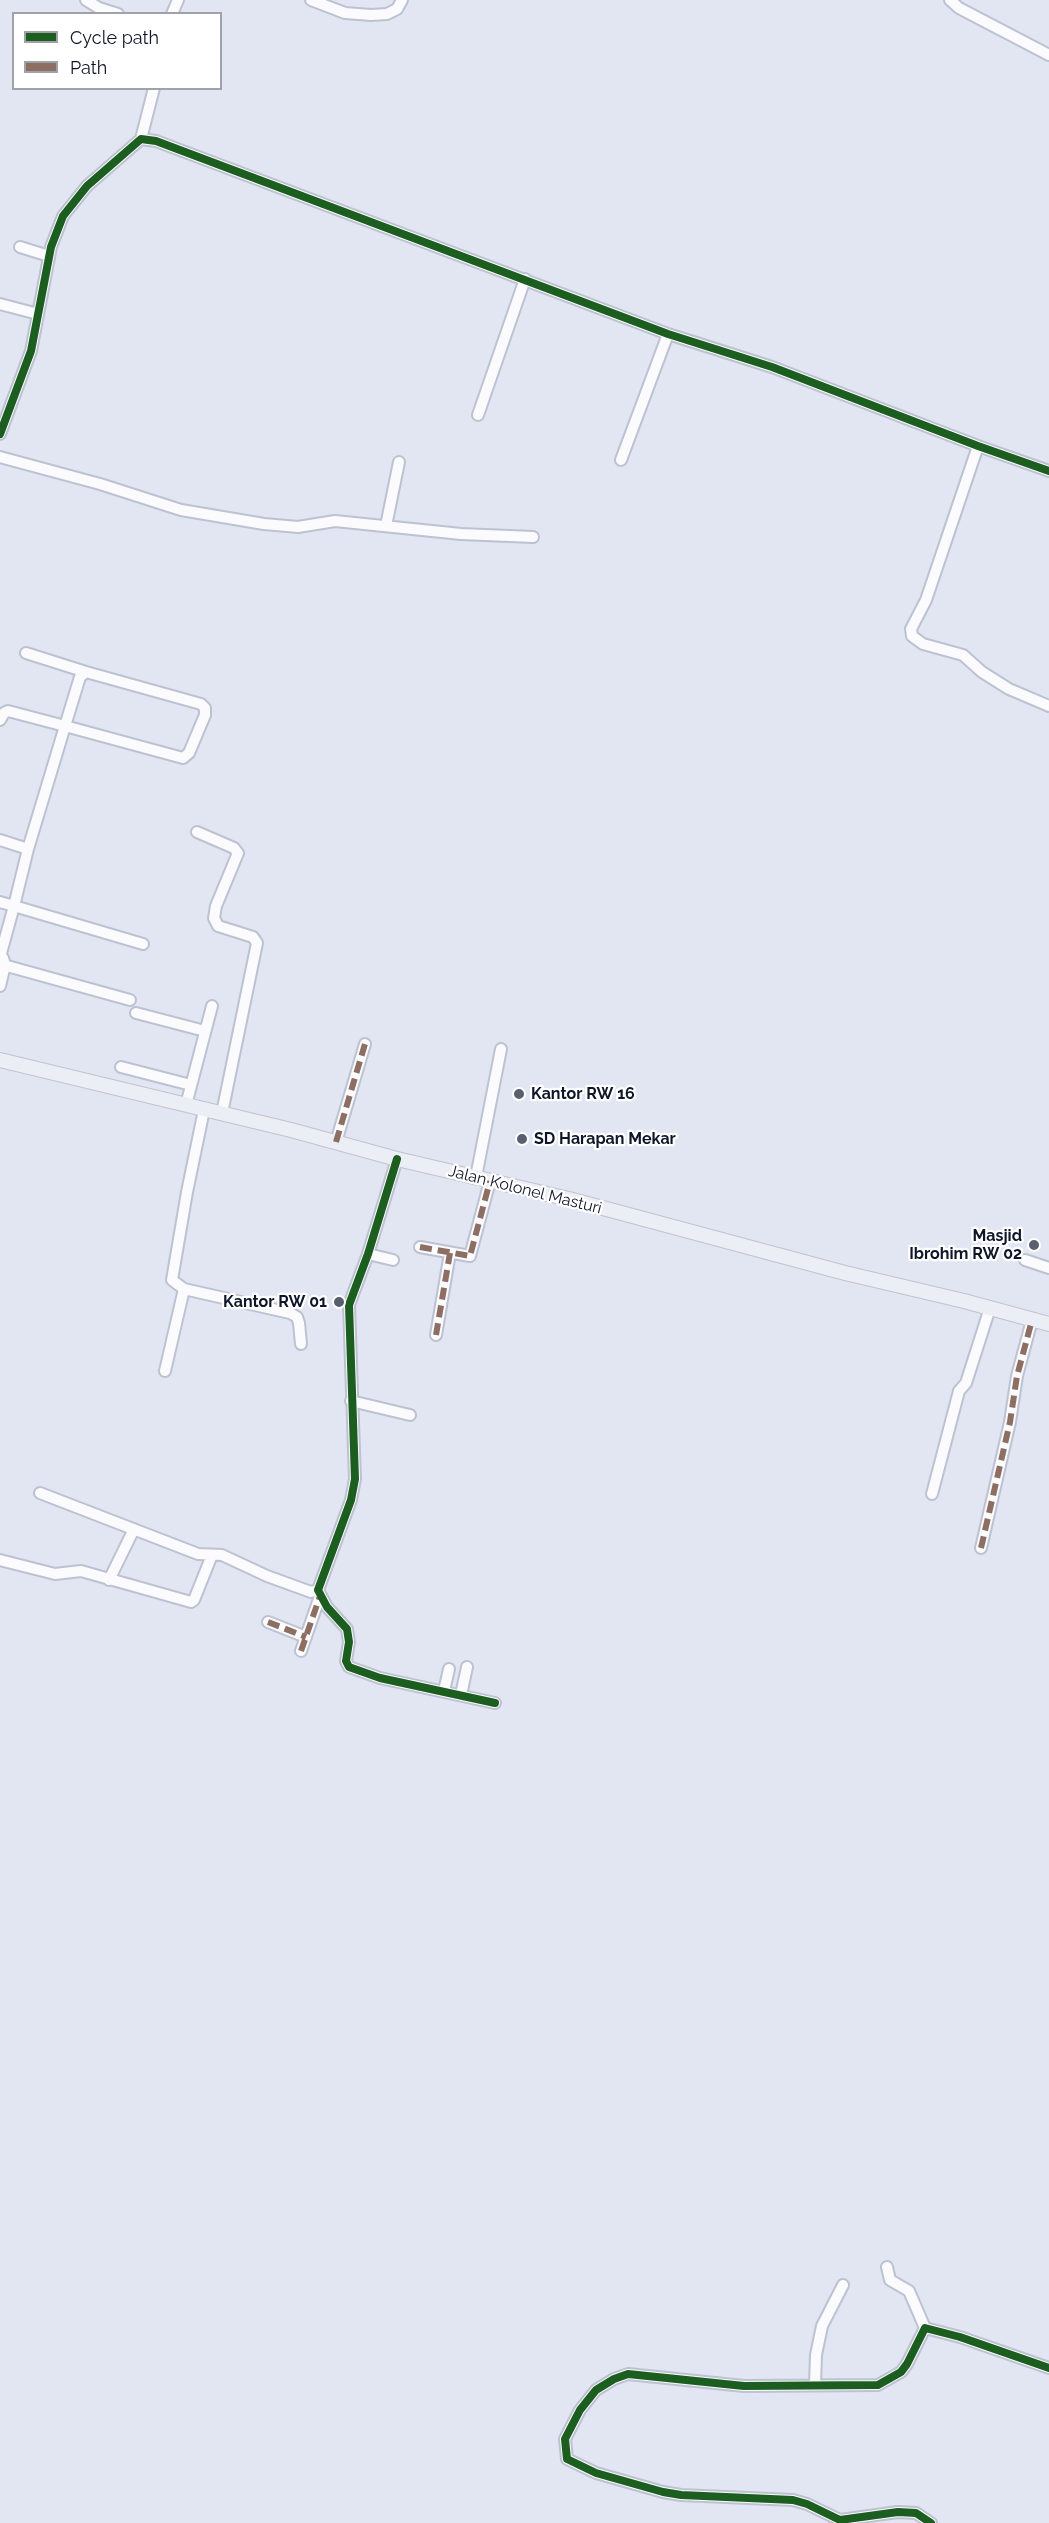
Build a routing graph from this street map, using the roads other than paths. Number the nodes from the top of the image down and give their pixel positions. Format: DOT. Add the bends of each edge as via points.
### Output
graph roads {
  1 [pos="86,0"];
  2 [pos="311,0"];
  3 [pos="402,0"];
  4 [pos="950,0"];
  5 [pos="112,12"];
  6 [pos="1049,55"];
  7 [pos="153,90"];
  8 [pos="141,139"];
  9 [pos="20,247"];
  10 [pos="49,256"];
  11 [pos="525,279"];
  12 [pos="0,304"];
  13 [pos="38,314"];
  14 [pos="668,334"];
  15 [pos="478,415"];
  16 [pos="0,434"];
  17 [pos="978,446"];
  18 [pos="0,457"];
  19 [pos="621,460"];
  20 [pos="399,462"];
  21 [pos="1049,471"];
  22 [pos="386,526"];
  23 [pos="533,537"];
  24 [pos="26,653"];
  25 [pos="86,672"];
  26 [pos="1049,706"];
  27 [pos="0,720"];
  28 [pos="65,726"];
  29 [pos="197,832"];
  30 [pos="0,840"];
  31 [pos="28,849"];
  32 [pos="0,902"];
  33 [pos="14,906"];
  34 [pos="143,944"];
  35 [pos="2,960"];
  36 [pos="0,986"];
  37 [pos="130,1000"];
  38 [pos="212,1006"];
  39 [pos="136,1013"];
  40 [pos="205,1031"];
  41 [pos="364,1044"];
  42 [pos="501,1048"];
  43 [pos="0,1060"];
  44 [pos="121,1067"];
  45 [pos="185,1083"];
  46 [pos="180,1103"];
  47 [pos="204,1110"];
  48 [pos="222,1113"];
  49 [pos="336,1142"];
  50 [pos="398,1159"];
  51 [pos="483,1179"];
  52 [pos="420,1247"];
  53 [pos="450,1253"];
  54 [pos="369,1254"];
  55 [pos="393,1260"];
  56 [pos="1025,1260"];
  57 [pos="1049,1268"];
  58 [pos="184,1289"];
  59 [pos="990,1308"];
  60 [pos="1044,1320"];
  61 [pos="436,1335"];
  62 [pos="301,1344"];
  63 [pos="165,1371"];
  64 [pos="351,1401"];
  65 [pos="410,1415"];
  66 [pos="40,1493"];
  67 [pos="933,1494"];
  68 [pos="134,1529"];
  69 [pos="981,1548"];
  70 [pos="212,1555"];
  71 [pos="0,1560"];
  72 [pos="110,1580"];
  73 [pos="319,1593"];
  74 [pos="268,1622"];
  75 [pos="306,1637"];
  76 [pos="301,1651"];
  77 [pos="467,1667"];
  78 [pos="449,1669"];
  79 [pos="444,1691"];
  80 [pos="461,1695"];
  81 [pos="495,1703"];
  82 [pos="887,2267"];
  83 [pos="843,2285"];
  84 [pos="925,2328"];
  85 [pos="1049,2368"];
  86 [pos="815,2385"];
  87 [pos="931,2523"];
  1 -- 5 [label="street"];
  2 -- 3 [label="street" via="345,13 371,15 387,14 397,9"];
  4 -- 6 [label="street"];
  7 -- 8 [label="street"];
  8 -- 10 [label="street" via="68,208 55,231"];
  8 -- 11 [label="street" via="156,141"];
  9 -- 10 [label="street"];
  10 -- 13 [label="street"];
  11 -- 14 [label="street"];
  11 -- 15 [label="street"];
  12 -- 13 [label="street"];
  13 -- 16 [label="street" via="27,366"];
  14 -- 17 [label="street" via="772,367"];
  14 -- 19 [label="street"];
  17 -- 21 [label="street"];
  17 -- 26 [label="street" via="912,636 923,644 963,655 1009,689"];
  18 -- 22 [label="street" via="181,510 280,526 304,527 335,521"];
  20 -- 22 [label="street"];
  22 -- 23 [label="street"];
  24 -- 25 [label="street"];
  25 -- 28 [label="street" via="80,677"];
  25 -- 28 [label="street" via="201,704 205,715 183,758"];
  27 -- 28 [label="street" via="8,711"];
  28 -- 31 [label="street"];
  29 -- 48 [label="street" via="238,853 216,906 214,918 218,926 253,937 257,943"];
  30 -- 31 [label="street"];
  31 -- 33 [label="street"];
  32 -- 33 [label="street"];
  33 -- 34 [label="street"];
  33 -- 35 [label="street"];
  35 -- 36 [label="street"];
  35 -- 37 [label="street"];
  38 -- 40 [label="street"];
  39 -- 40 [label="street"];
  40 -- 45 [label="street"];
  41 -- 49 [label="street"];
  42 -- 51 [label="street"];
  43 -- 46 [label="main road, Jalan Kolonel Masturi"];
  44 -- 45 [label="street"];
  45 -- 46 [label="street"];
  46 -- 47 [label="main road, Jalan Kolonel Masturi"];
  47 -- 48 [label="main road, Jalan Kolonel Masturi"];
  47 -- 58 [label="street" via="172,1271 172,1280"];
  48 -- 49 [label="main road, Jalan Kolonel Masturi"];
  49 -- 50 [label="main road, Jalan Kolonel Masturi"];
  50 -- 51 [label="main road, Jalan Kolonel Masturi"];
  50 -- 54 [label="street"];
  51 -- 53 [label="street" via="470,1256"];
  51 -- 59 [label="main road, Jalan Kolonel Masturi"];
  52 -- 53 [label="street"];
  53 -- 61 [label="street"];
  54 -- 55 [label="street"];
  54 -- 64 [label="street" via="348,1311"];
  56 -- 57 [label="street"];
  58 -- 62 [label="street" via="290,1313 297,1317"];
  58 -- 63 [label="street"];
  59 -- 60 [label="main road, Jalan Kolonel Masturi"];
  59 -- 67 [label="street" via="966,1383 959,1391"];
  60 -- 69 [label="street" via="1017,1376"];
  64 -- 65 [label="street"];
  64 -- 73 [label="street" via="354,1486"];
  66 -- 68 [label="street"];
  68 -- 70 [label="street" via="198,1554"];
  68 -- 72 [label="street"];
  70 -- 72 [label="street" via="191,1602"];
  70 -- 73 [label="street" via="222,1555 267,1576"];
  71 -- 72 [label="street" via="55,1574 81,1572"];
  73 -- 75 [label="street"];
  73 -- 79 [label="street" via="347,1629 346,1661 350,1667 380,1678"];
  74 -- 75 [label="street"];
  75 -- 76 [label="street"];
  77 -- 80 [label="street"];
  78 -- 79 [label="street"];
  79 -- 80 [label="street"];
  80 -- 81 [label="street"];
  82 -- 84 [label="street" via="890,2280 910,2293"];
  83 -- 86 [label="street" via="822,2326"];
  84 -- 85 [label="street"];
  84 -- 86 [label="street" via="907,2364 884,2383"];
  86 -- 87 [label="street" via="744,2386 627,2374 596,2391 579,2410 566,2434 567,2459 596,2473 681,2495 794,2500 840,2520 916,2513"];
}
